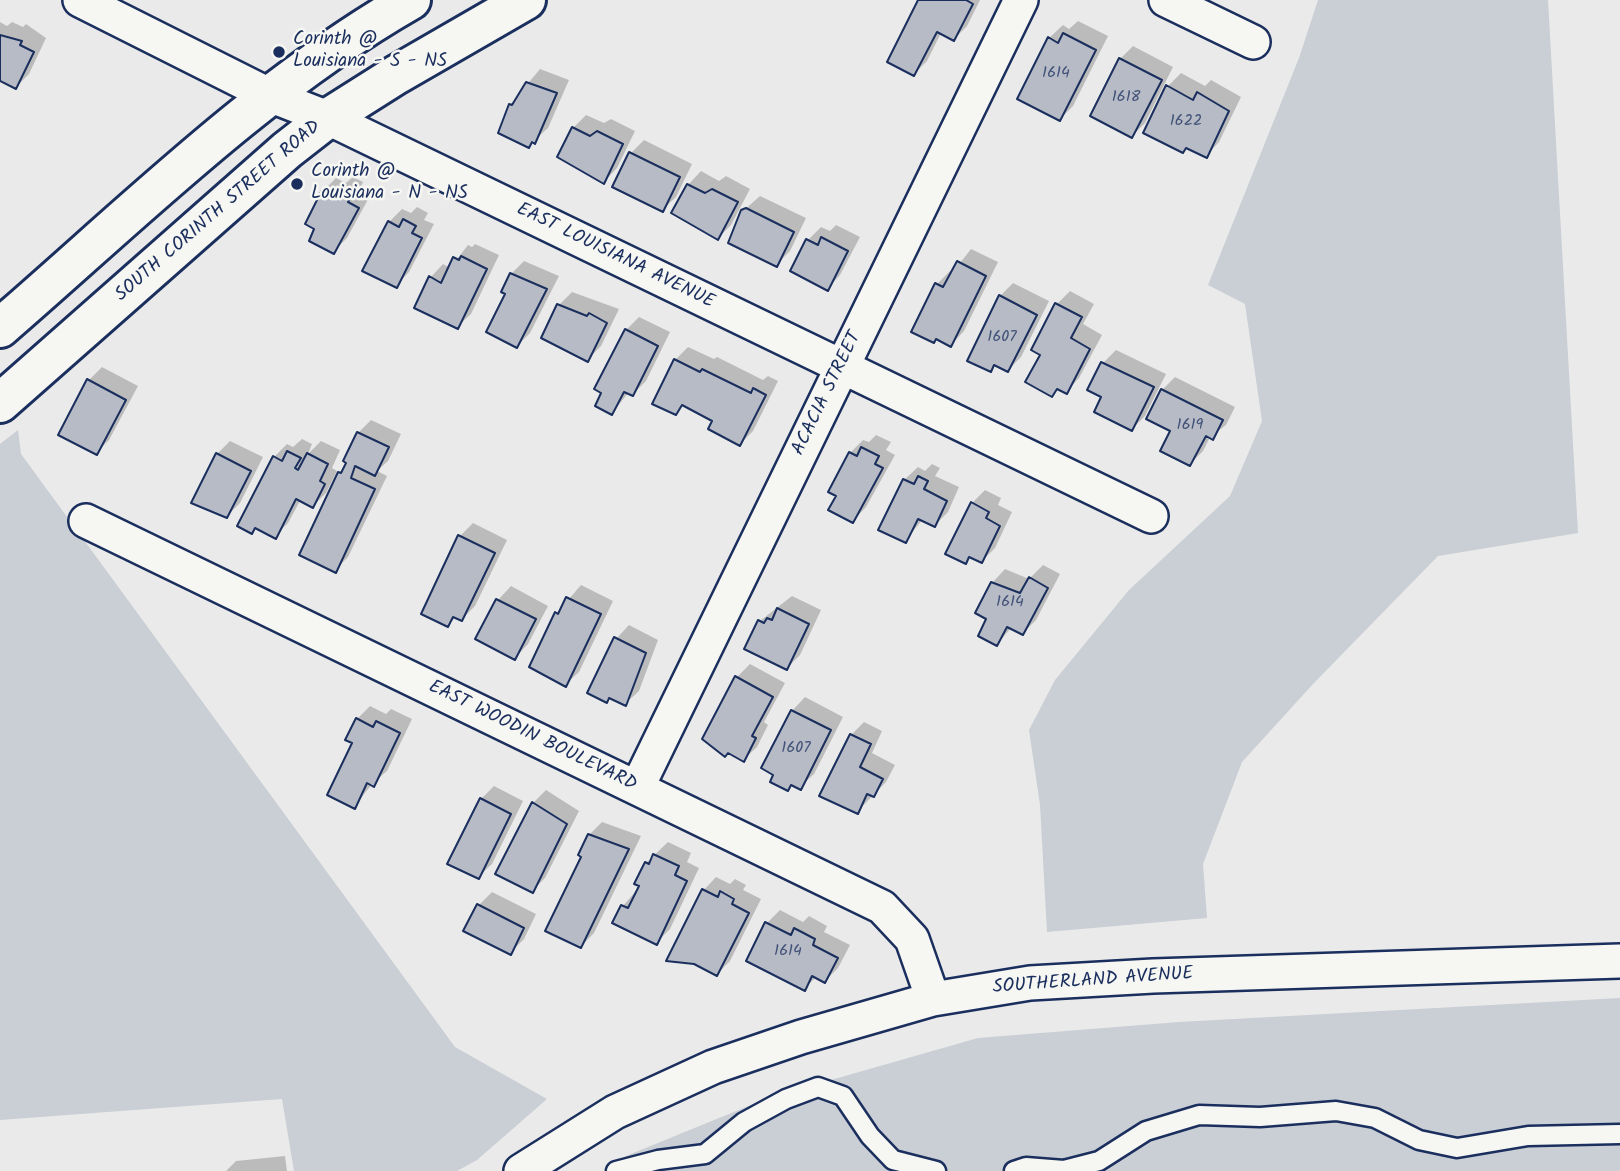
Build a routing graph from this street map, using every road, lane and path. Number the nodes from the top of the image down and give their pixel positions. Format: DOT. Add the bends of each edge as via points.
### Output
graph roads {
  1 [pos="79,0"];
  2 [pos="411,0"];
  3 [pos="526,0"];
  4 [pos="1021,0"];
  5 [pos="1166,0"];
  6 [pos="1253,42"];
  7 [pos="269,95"];
  8 [pos="328,118"];
  9 [pos="0,328"];
  10 [pos="841,367"];
  11 [pos="0,403"];
  12 [pos="1151,516"];
  13 [pos="86,521"];
  14 [pos="637,788"];
  15 [pos="1620,961"];
  16 [pos="933,999"];
  17 [pos="1620,1133"];
  18 [pos="521,1171"];
  19 [pos="616,1171"];
  20 [pos="936,1171"];
  21 [pos="1014,1171"];
  1 -- 7 [label="street, EAST LOUISIANA AVENUE"];
  2 -- 7 [label="main road"];
  3 -- 8 [label="main road, SOUTH CORINTH STREET ROAD"];
  4 -- 10 [label="street, ACACIA STREET"];
  5 -- 6 [label="street"];
  7 -- 8 [label="street, EAST LOUISIANA AVENUE"];
  7 -- 9 [label="main road"];
  8 -- 10 [label="street, EAST LOUISIANA AVENUE"];
  8 -- 11 [label="main road, SOUTH CORINTH STREET ROAD"];
  10 -- 12 [label="street, EAST LOUISIANA AVENUE"];
  10 -- 14 [label="street, ACACIA STREET"];
  13 -- 14 [label="street, EAST WOODIN BOULEVARD"];
  14 -- 16 [label="street, EAST WOODIN BOULEVARD" via="882,907 912,939"];
  15 -- 16 [label="street, SOUTHERLAND AVENUE" via="1153,976 1030,984"];
  16 -- 18 [label="street, SOUTHERLAND AVENUE" via="713,1067 615,1112"];
  17 -- 21 [label="lane" via="1528,1136 1457,1148 1419,1140 1375,1118 1336,1111 1260,1117 1199,1115 1146,1131 1098,1161 1064,1170 1026,1167"];
  19 -- 20 [label="lane" via="705,1154 744,1122 818,1087 843,1096 893,1160"];
}
